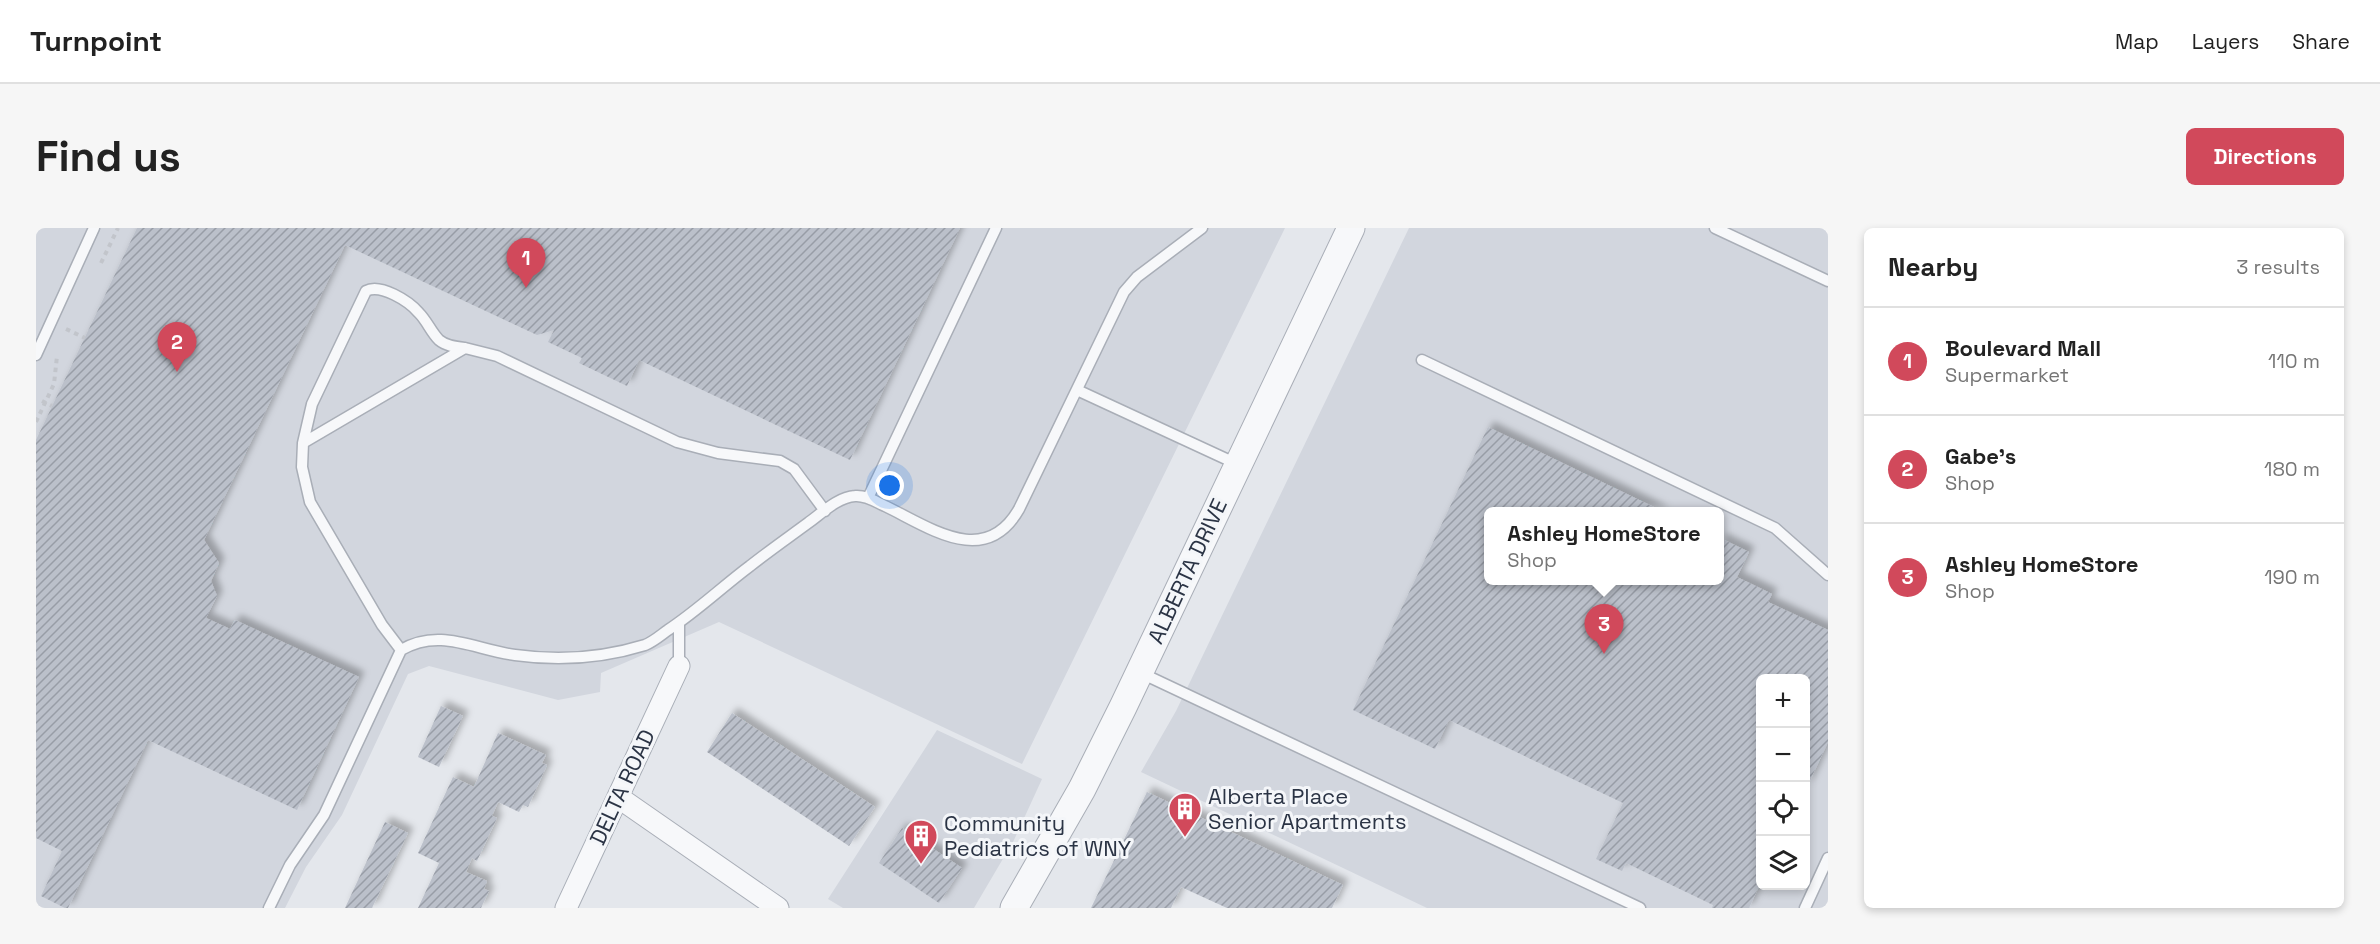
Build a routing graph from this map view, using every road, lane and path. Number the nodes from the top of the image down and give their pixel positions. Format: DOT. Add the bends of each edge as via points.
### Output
graph roads {
  1 [pos="94,228"];
  2 [pos="118,228"];
  3 [pos="996,228"];
  4 [pos="1202,228"];
  5 [pos="1351,228"];
  6 [pos="1715,228"];
  7 [pos="98,269"];
  8 [pos="1828,281"];
  9 [pos="74,320"];
  10 [pos="67,329"];
  11 [pos="65,338"];
  12 [pos="85,338"];
  13 [pos="465,348"];
  14 [pos="58,353"];
  15 [pos="36,355"];
  16 [pos="1422,360"];
  17 [pos="1077,390"];
  18 [pos="44,402"];
  19 [pos="52,406"];
  20 [pos="36,422"];
  21 [pos="303,443"];
  22 [pos="1238,464"];
  23 [pos="868,498"];
  24 [pos="825,511"];
  25 [pos="1828,575"];
  26 [pos="679,623"];
  27 [pos="401,650"];
  28 [pos="679,666"];
  29 [pos="1140,672"];
  30 [pos="618,797"];
  31 [pos="1828,858"];
  32 [pos="269,908"];
  33 [pos="566,908"];
  34 [pos="778,908"];
  35 [pos="1014,908"];
  36 [pos="1640,908"];
  37 [pos="1805,908"];
  1 -- 15 [label="lane"];
  2 -- 7 [label="path"];
  3 -- 23 [label="lane"];
  4 -- 17 [label="lane" via="1137,277 1124,292"];
  5 -- 22 [label="street, ALBERTA DRIVE"];
  6 -- 8 [label="lane"];
  9 -- 10 [label="path"];
  10 -- 11 [label="path"];
  10 -- 12 [label="path"];
  13 -- 21 [label="lane"];
  13 -- 21 [label="lane" via="439,340 418,312 399,298 378,288 366,291 312,404"];
  13 -- 24 [label="lane" via="497,356 677,442 718,453 780,461 794,469"];
  14 -- 18 [label="path" via="56,377"];
  16 -- 25 [label="lane" via="1775,528"];
  17 -- 22 [label="lane"];
  17 -- 23 [label="lane" via="1019,509 1010,524 997,534 981,540 952,539"];
  18 -- 19 [label="path"];
  18 -- 20 [label="path"];
  21 -- 27 [label="lane" via="302,467 310,502 382,625"];
  22 -- 29 [label="street, ALBERTA DRIVE"];
  23 -- 24 [label="lane" via="850,497"];
  24 -- 26 [label="lane"];
  26 -- 27 [label="lane" via="647,644 588,657 513,655 430,639"];
  26 -- 28 [label="lane"];
  27 -- 32 [label="lane" via="324,815 290,866"];
  28 -- 30 [label="street, DELTA ROAD"];
  29 -- 35 [label="street, ALBERTA DRIVE" via="1082,789"];
  29 -- 36 [label="lane"];
  30 -- 33 [label="street, DELTA ROAD"];
  30 -- 34 [label="street"];
  31 -- 37 [label="lane"];
}
